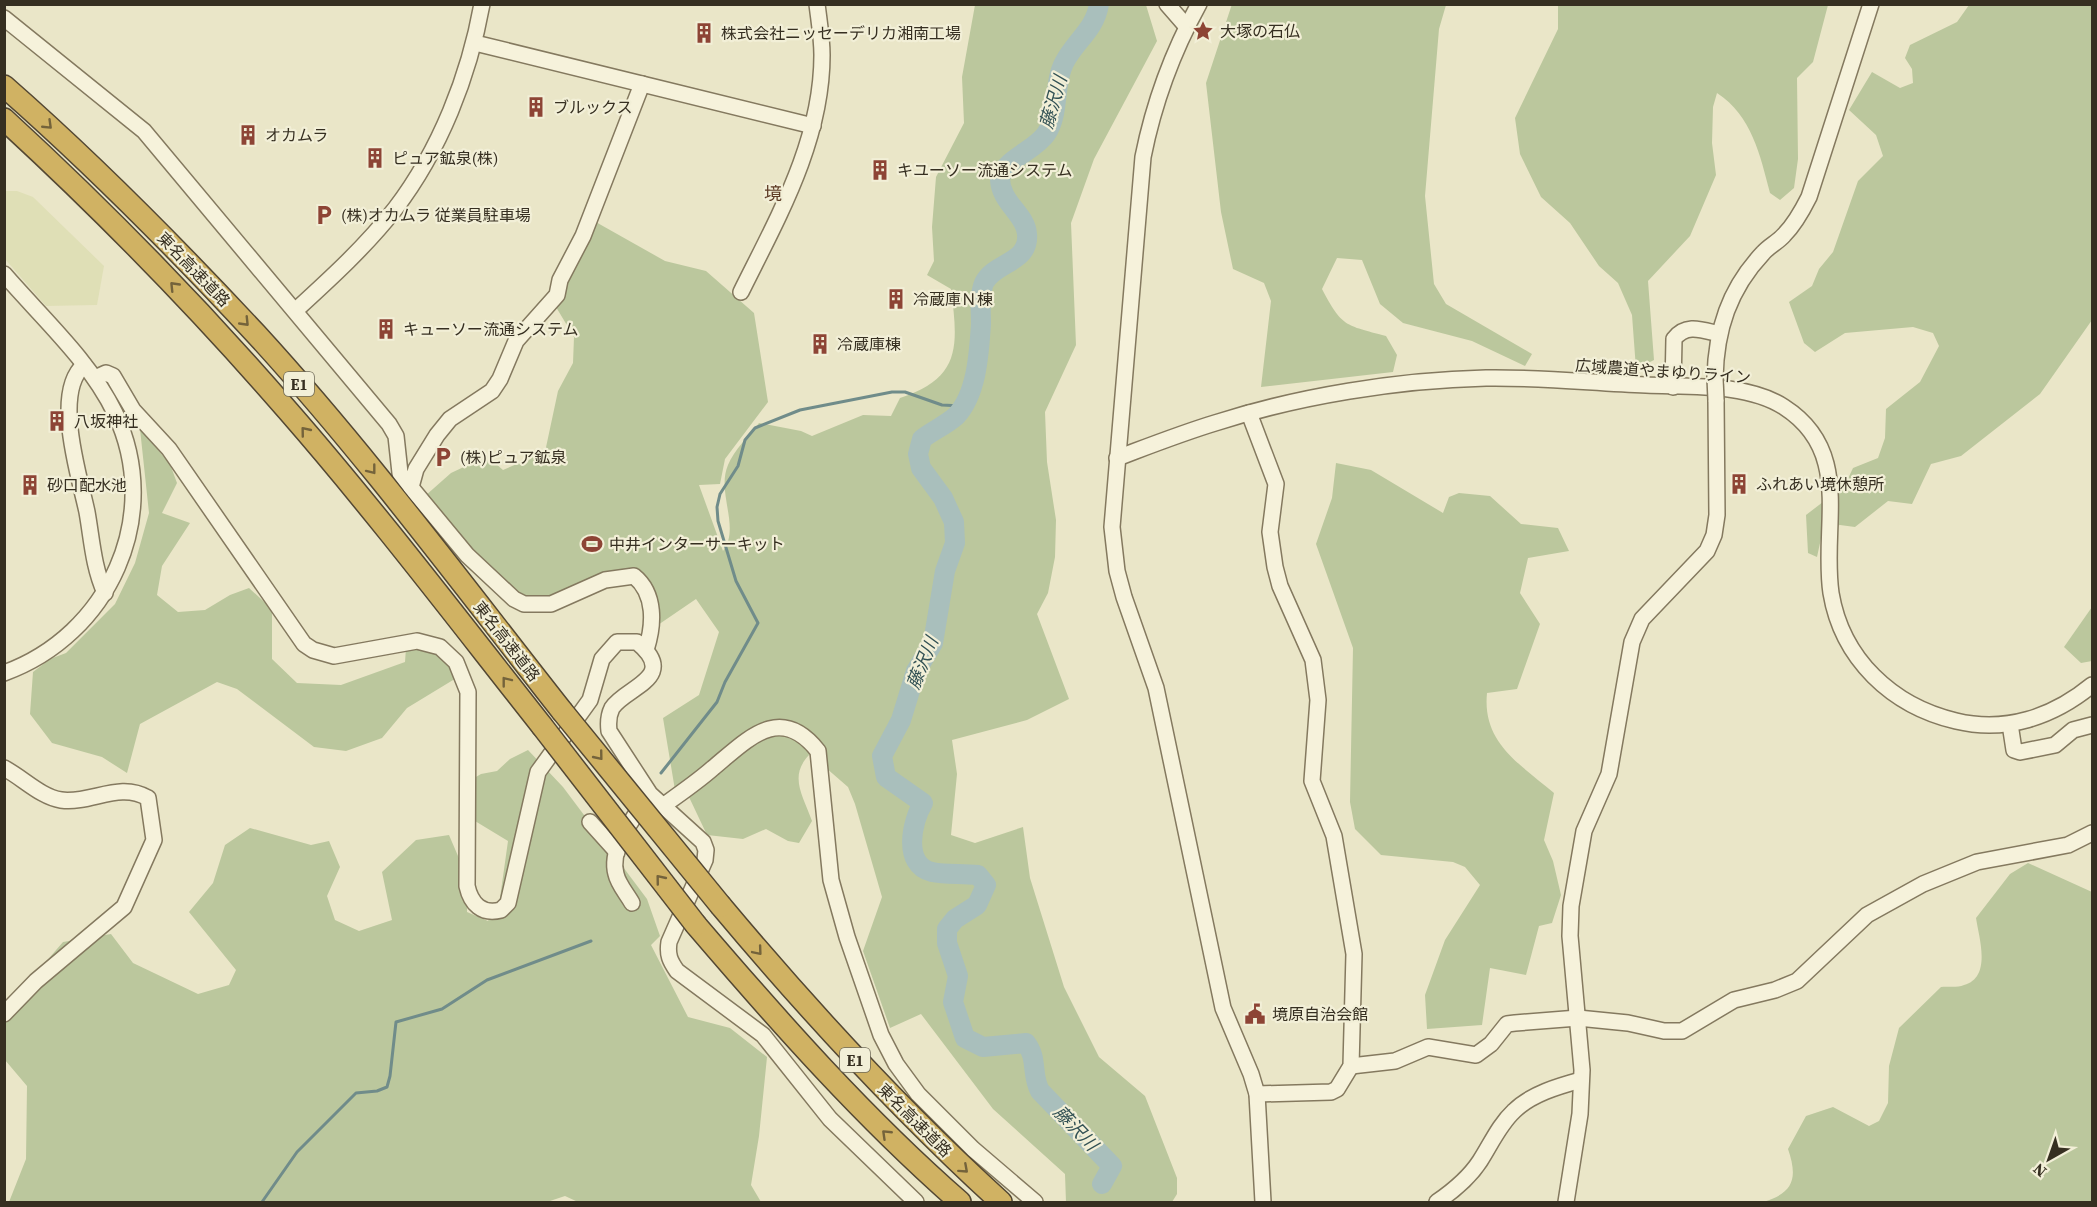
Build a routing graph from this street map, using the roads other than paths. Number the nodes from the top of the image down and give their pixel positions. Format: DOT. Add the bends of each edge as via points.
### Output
graph roads {
  1 [pos="482,4"];
  2 [pos="817,4"];
  3 [pos="1167,4"];
  4 [pos="1200,4"];
  5 [pos="1871,4"];
  6 [pos="4,18"];
  7 [pos="1187,27"];
  8 [pos="475,43"];
  9 [pos="642,84"];
  10 [pos="4,86"];
  11 [pos="4,119"];
  12 [pos="813,126"];
  13 [pos="4,274"];
  14 [pos="741,292"];
  15 [pos="296,310"];
  16 [pos="1719,334"];
  17 [pos="84,365"];
  18 [pos="95,378"];
  19 [pos="1673,387"];
  20 [pos="1249,413"];
  21 [pos="1117,458"];
  22 [pos="411,487"];
  23 [pos="105,593"];
  24 [pos="646,650"];
  25 [pos="4,673"];
  26 [pos="2092,685"];
  27 [pos="2010,724"];
  28 [pos="2092,725"];
  29 [pos="4,768"];
  30 [pos="650,794"];
  31 [pos="664,805"];
  32 [pos="590,822"];
  33 [pos="2092,833"];
  34 [pos="617,852"];
  35 [pos="632,903"];
  36 [pos="4,1014"];
  37 [pos="1578,1018"];
  38 [pos="1350,1066"];
  39 [pos="1581,1080"];
  40 [pos="1257,1094"];
  41 [pos="916,1203"];
  42 [pos="960,1203"];
  43 [pos="1001,1203"];
  44 [pos="1035,1203"];
  45 [pos="1263,1203"];
  46 [pos="1437,1203"];
  47 [pos="1566,1203"];
  1 -- 8 [label="street"];
  2 -- 12 [label="street" via="822,54"];
  3 -- 7 [label="street"];
  4 -- 7 [label="street"];
  5 -- 16 [label="street" via="1809,197 1799,217 1763,252 1733,291"];
  6 -- 15 [label="street" via="144,131"];
  7 -- 21 [label="street" via="1152,112 1143,157"];
  8 -- 9 [label="street"];
  8 -- 15 [label="street" via="455,100 396,208 347,264"];
  9 -- 12 [label="street"];
  9 -- 22 [label="street" via="557,295 516,341 492,391 450,418 437,435 416,469"];
  10 -- 43 [label="highway, 東名高速道路 / E1, one-way, bridge" via="153,226 257,336 364,461 721,906 836,1040"];
  42 -- 11 [label="highway, 東名高速道路 / E1, one-way, bridge" via="816,1061 696,925 542,726 289,412 180,291 63,172"];
  12 -- 14 [label="street" via="798,174"];
  13 -- 17 [label="street"];
  15 -- 22 [label="street" via="389,424 396,436 400,473"];
  16 -- 19 [label="street" via="1693,329 1678,333 1674,339"];
  16 -- 37 [label="street, bridge" via="1714,535 1707,551 1642,619 1630,654 1609,774 1584,831 1571,906"];
  17 -- 18 [label="street"];
  17 -- 23 [label="street" via="78,371 71,394 71,448 96,571"];
  18 -- 23 [label="street" via="123,432 132,473 132,514 127,541"];
  18 -- 24 [label="street" via="113,375 134,410 169,449 304,644 334,656 417,641 440,647 456,662 468,692 467,886 475,905 483,911 501,910 508,903 538,772 590,700 602,659 617,642 637,642"];
  19 -- 20 [label="street, 広域農道やまゆりライン" via="1489,378 1437,381 1370,389"];
  19 -- 27 [label="street, 広域農道やまゆりライン" via="1759,396 1800,419 1817,441 1830,471 1831,593 1851,649 1874,678 1906,702 1964,723"];
  20 -- 21 [label="street, 広域農道やまゆりライン"];
  20 -- 38 [label="street" via="1276,483 1270,532 1275,567 1313,660 1316,682 1312,781 1334,836 1354,954"];
  21 -- 40 [label="street" via="1112,527 1117,571 1156,688 1223,1008"];
  22 -- 24 [label="street" via="467,555 524,604 551,604 605,580 634,576 643,584 649,600 652,621"];
  23 -- 25 [label="street" via="79,627 48,652"];
  24 -- 30 [label="street" via="652,664 650,675 613,706 608,721 609,731"];
  26 -- 27 [label="street, 広域農道やまゆりライン" via="2062,707"];
  27 -- 28 [label="street" via="2014,750 2020,752 2055,745 2073,730"];
  29 -- 36 [label="street" via="60,800 136,791 148,798 153,840 124,907 36,981"];
  30 -- 31 [label="street"];
  30 -- 34 [label="street" via="627,828"];
  31 -- 41 [label="street" via="706,850 669,942 667,954 671,962 677,971 763,1035 830,1119"];
  31 -- 44 [label="street" via="759,730 786,728 808,739 818,751 831,880 881,1035 918,1094"];
  32 -- 34 [label="street"];
  33 -- 37 [label="street" via="2068,845 1977,862 1923,884 1867,915 1797,981 1734,1000 1682,1031"];
  34 -- 35 [label="street" via="616,874"];
  37 -- 38 [label="street" via="1507,1024 1476,1055 1428,1047 1395,1061"];
  37 -- 39 [label="street"];
  38 -- 40 [label="street" via="1338,1089 1331,1092"];
  39 -- 46 [label="street" via="1553,1088 1515,1109 1479,1162 1458,1187"];
  39 -- 47 [label="street" via="1580,1114"];
  40 -- 45 [label="street"];
}
